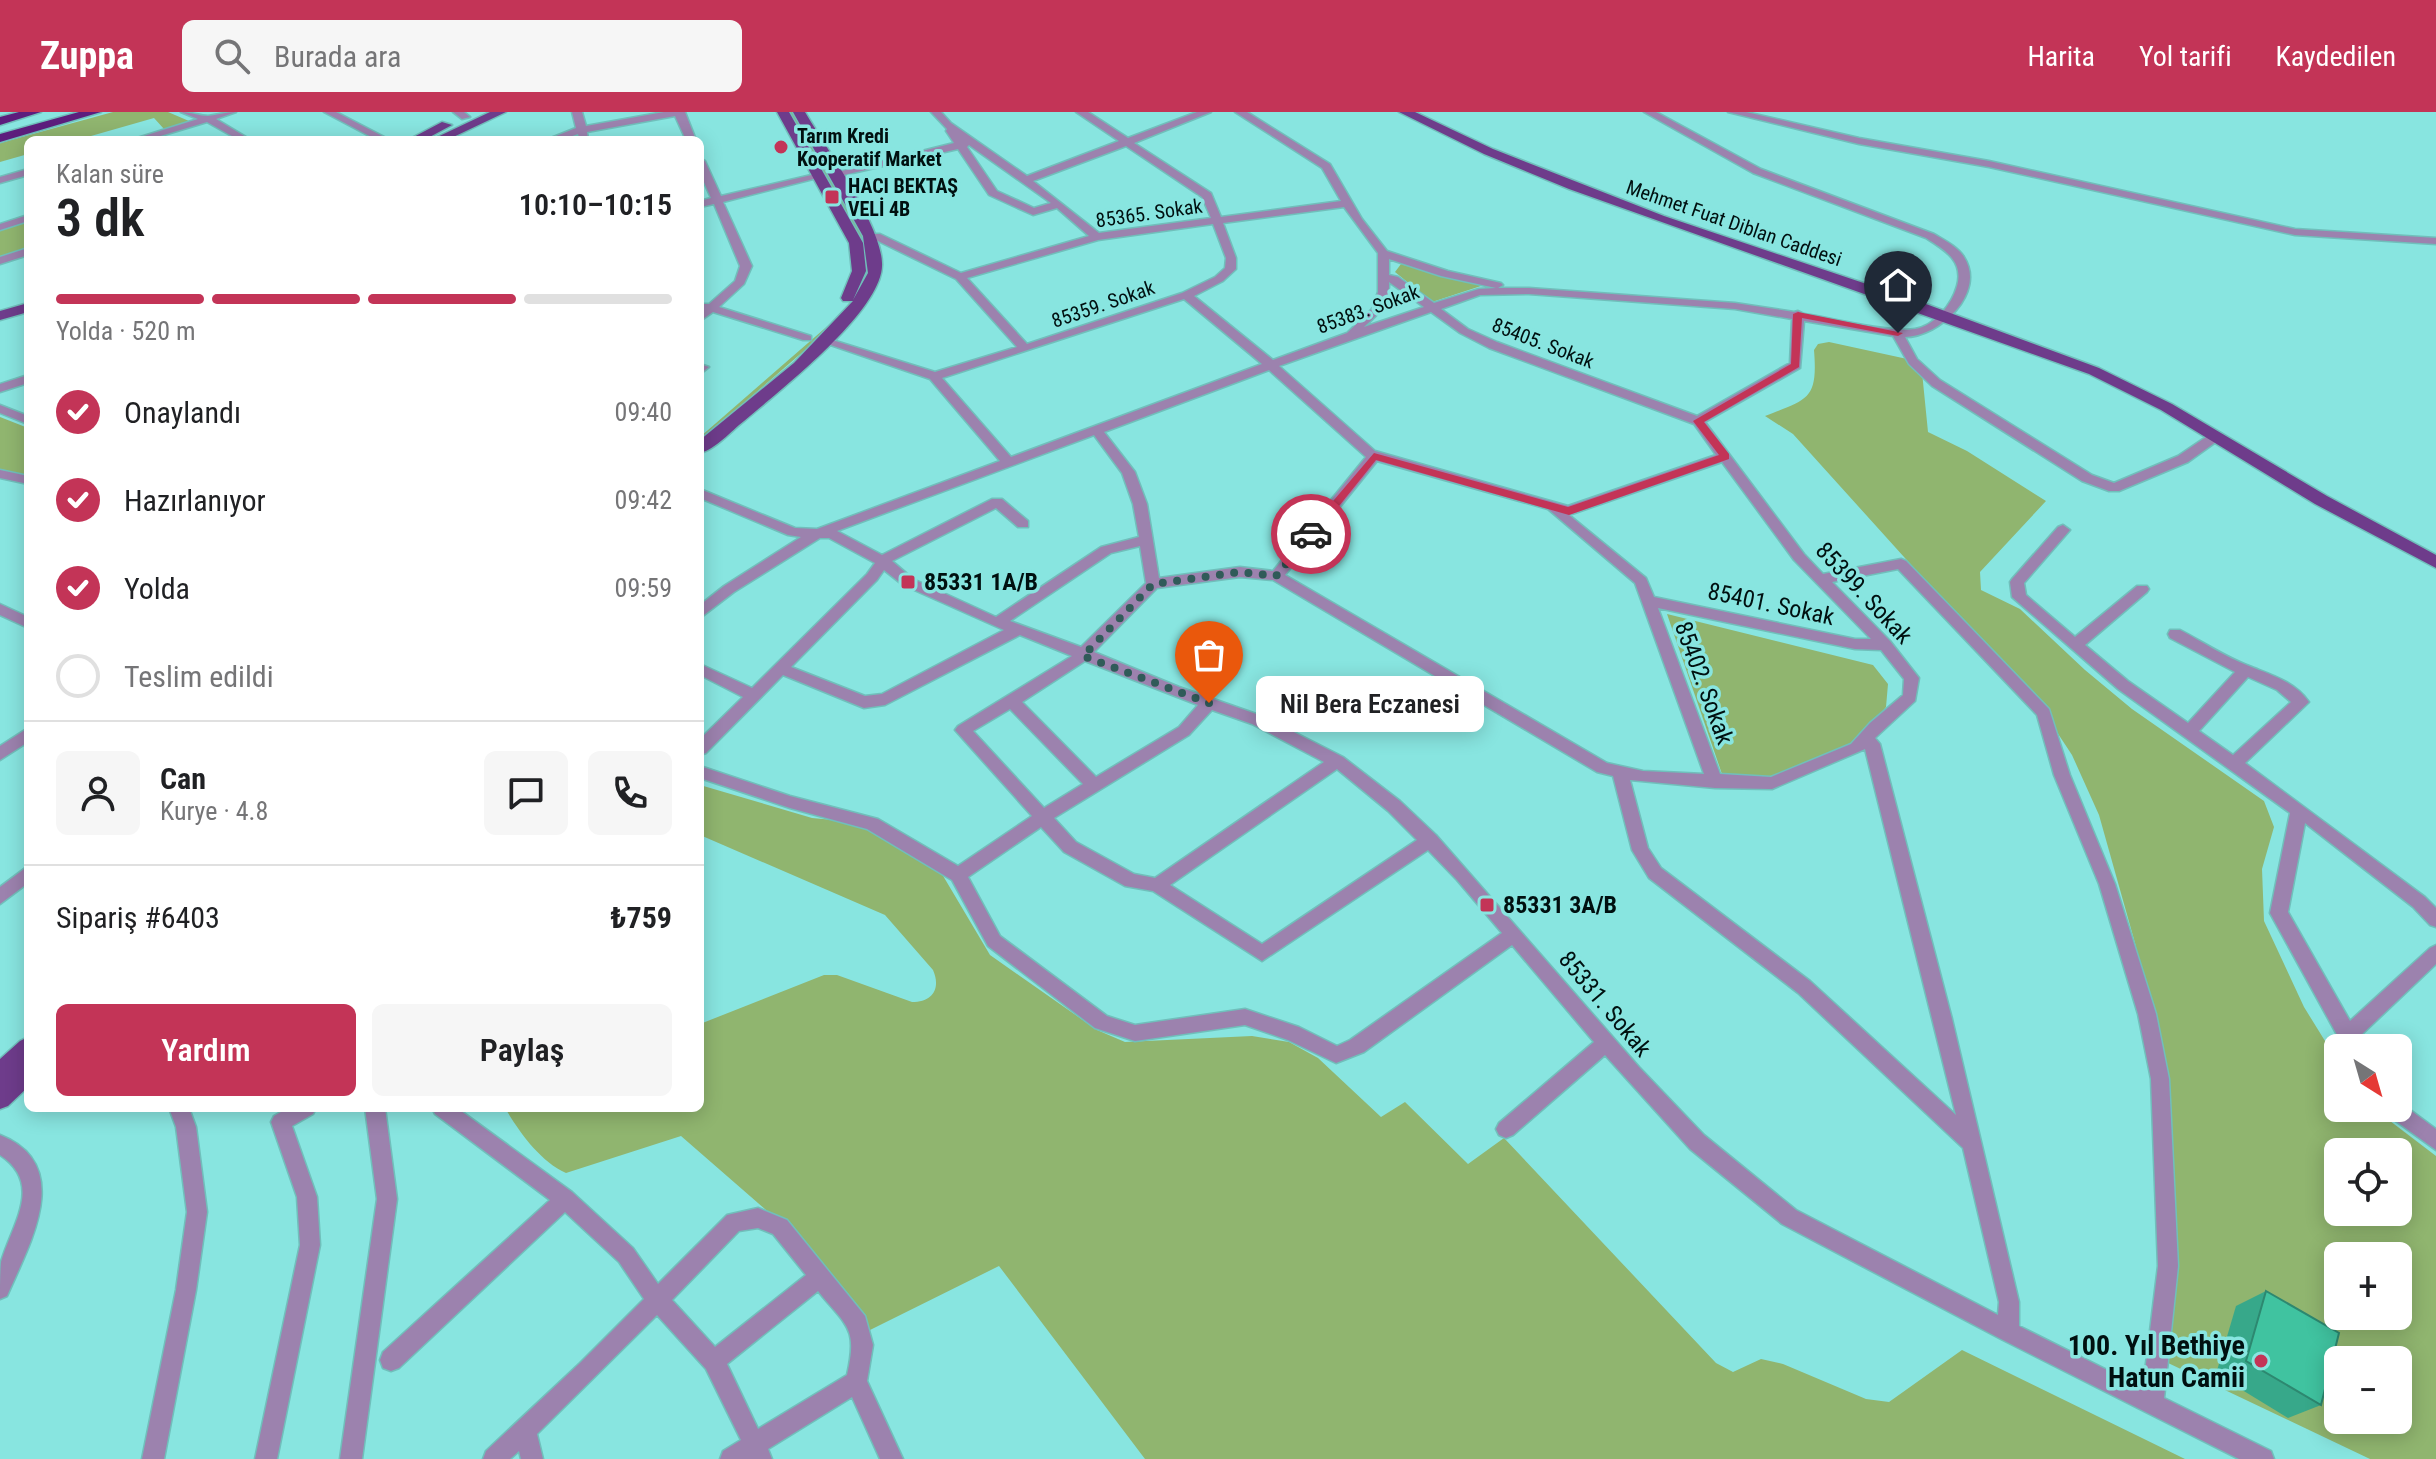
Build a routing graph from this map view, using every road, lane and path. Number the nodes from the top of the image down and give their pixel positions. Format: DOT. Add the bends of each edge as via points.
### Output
graph roads {
  1 [pos="19,112"];
  2 [pos="34,112"];
  3 [pos="80,112"];
  4 [pos="94,112"];
  5 [pos="186,112"];
  6 [pos="231,112"];
  7 [pos="329,112"];
  8 [pos="500,112"];
  9 [pos="577,112"];
  10 [pos="679,112"];
  11 [pos="783,112"];
  12 [pos="799,112"];
  13 [pos="936,112"];
  14 [pos="1081,112"];
  15 [pos="1206,112"];
  16 [pos="1240,112"];
  17 [pos="1405,112"];
  18 [pos="1426,112"];
  19 [pos="1649,112"];
  20 [pos="1733,112"];
  21 [pos="466,114"];
  22 [pos="0,119"];
  23 [pos="208,119"];
  24 [pos="948,125"];
  25 [pos="0,136"];
  26 [pos="150,136"];
  27 [pos="239,136"];
  28 [pos="377,136"];
  29 [pos="422,136"];
  30 [pos="446,136"];
  31 [pos="584,136"];
  32 [pos="689,136"];
  33 [pos="1126,142"];
  34 [pos="971,143"];
  35 [pos="959,146"];
  36 [pos="704,170"];
  37 [pos="24,173"];
  38 [pos="835,174"];
  39 [pos="820,176"];
  40 [pos="0,180"];
  41 [pos="1026,180"];
  42 [pos="717,200"];
  43 [pos="704,203"];
  44 [pos="1347,203"];
  45 [pos="1059,204"];
  46 [pos="24,219"];
  47 [pos="1216,221"];
  48 [pos="0,227"];
  49 [pos="870,236"];
  50 [pos="1097,237"];
  51 [pos="2436,241"];
  52 [pos="24,252"];
  53 [pos="1383,253"];
  54 [pos="0,261"];
  55 [pos="960,277"];
  56 [pos="1385,278"];
  57 [pos="1529,291"];
  58 [pos="1186,295"];
  59 [pos="706,306"];
  60 [pos="24,308"];
  61 [pos="1432,308"];
  62 [pos="1948,311"];
  63 [pos="1798,314"];
  64 [pos="0,316"];
  65 [pos="24,317"];
  66 [pos="0,325"];
  67 [pos="1898,333"];
  68 [pos="1347,337"];
  69 [pos="807,338"];
  70 [pos="825,341"];
  71 [pos="1025,349"];
  72 [pos="1272,366"];
  73 [pos="0,373"];
  74 [pos="934,376"];
  75 [pos="24,380"];
  76 [pos="4,387"];
  77 [pos="0,409"];
  78 [pos="24,418"];
  79 [pos="1698,421"];
  80 [pos="704,428"];
  81 [pos="1097,431"];
  82 [pos="2216,436"];
  83 [pos="704,445"];
  84 [pos="1374,456"];
  85 [pos="1725,456"];
  86 [pos="1008,462"];
  87 [pos="0,474"];
  88 [pos="24,479"];
  89 [pos="704,495"];
  90 [pos="1551,507"];
  91 [pos="1023,524"];
  92 [pos="2063,530"];
  93 [pos="816,534"];
  94 [pos="1145,540"];
  95 [pos="2436,549"];
  96 [pos="883,561"];
  97 [pos="2436,562"];
  98 [pos="1276,576"];
  99 [pos="1820,579"];
  100 [pos="1153,584"];
  101 [pos="2142,589"];
  102 [pos="1648,601"];
  103 [pos="0,609"];
  104 [pos="704,610"];
  105 [pos="24,621"];
  106 [pos="997,623"];
  107 [pos="1019,629"];
  108 [pos="2175,634"];
  109 [pos="1885,645"];
  110 [pos="2075,645"];
  111 [pos="1083,656"];
  112 [pos="779,668"];
  113 [pos="704,671"];
  114 [pos="2245,671"];
  115 [pos="753,695"];
  116 [pos="1013,702"];
  117 [pos="1209,703"];
  118 [pos="2188,733"];
  119 [pos="24,737"];
  120 [pos="1864,739"];
  121 [pos="704,745"];
  122 [pos="0,754"];
  123 [pos="1337,761"];
  124 [pos="2234,764"];
  125 [pos="704,773"];
  126 [pos="1620,773"];
  127 [pos="1715,782"];
  128 [pos="1094,785"];
  129 [pos="2299,810"];
  130 [pos="1043,817"];
  131 [pos="1430,840"];
  132 [pos="958,875"];
  133 [pos="24,876"];
  134 [pos="1157,885"];
  135 [pos="0,897"];
  136 [pos="2436,920"];
  137 [pos="1514,934"];
  138 [pos="2436,953"];
  139 [pos="2347,1034"];
  140 [pos="2359,1034"];
  141 [pos="1606,1043"];
  142 [pos="24,1052"];
  143 [pos="0,1074"];
  144 [pos="24,1075"];
  145 [pos="0,1098"];
  146 [pos="180,1112"];
  147 [pos="299,1112"];
  148 [pos="376,1112"];
  149 [pos="447,1112"];
  150 [pos="2411,1122"];
  151 [pos="1506,1129"];
  152 [pos="2436,1141"];
  153 [pos="1971,1142"];
  154 [pos="0,1144"];
  155 [pos="565,1199"];
  156 [pos="819,1277"];
  157 [pos="0,1289"];
  158 [pos="656,1299"];
  159 [pos="2008,1332"];
  160 [pos="391,1360"];
  161 [pos="714,1361"];
  162 [pos="856,1382"];
  163 [pos="2152,1405"];
  164 [pos="525,1432"];
  165 [pos="757,1451"];
  166 [pos="149,1455"];
  167 [pos="266,1459"];
  168 [pos="351,1459"];
  169 [pos="494,1459"];
  170 [pos="532,1459"];
  171 [pos="731,1459"];
  172 [pos="892,1459"];
  173 [pos="2263,1459"];
  1 -- 22 [label="highway"];
  2 -- 22 [label="highway"];
  3 -- 25 [label="highway"];
  4 -- 25 [label="highway"];
  5 -- 23 [label="street"];
  6 -- 23 [label="street"];
  7 -- 28 [label="street"];
  8 -- 30 [label="main road"];
  9 -- 31 [label="street"];
  10 -- 31 [label="street"];
  10 -- 32 [label="street"];
  11 -- 39 [label="main road"];
  12 -- 38 [label="main road"];
  13 -- 24 [label="street"];
  14 -- 33 [label="street"];
  15 -- 33 [label="street"];
  16 -- 44 [label="street" via="1326,166"];
  17 -- 62 [label="main road, Mehmet Fuat Diblan Caddesi" via="1598,197"];
  18 -- 62 [label="main road, Mehmet Fuat Diblan Caddesi" via="1608,192"];
  19 -- 62 [label="street" via="1757,171 1930,236 1951,249 1964,271 1962,288"];
  20 -- 51 [label="street" via="2295,232"];
  21 -- 29 [label="main road"];
  23 -- 26 [label="street"];
  23 -- 27 [label="street"];
  24 -- 34 [label="street"];
  24 -- 35 [label="street"];
  33 -- 41 [label="street"];
  33 -- 47 [label="street" via="1207,195"];
  34 -- 35 [label="street"];
  34 -- 41 [label="street"];
  35 -- 38 [label="street"];
  35 -- 45 [label="street" via="993,193 1033,212"];
  36 -- 42 [label="street"];
  37 -- 40 [label="street"];
  38 -- 49 [label="main road"];
  39 -- 42 [label="street"];
  39 -- 69 [label="main road" via="862,261 859,280 846,301"];
  41 -- 45 [label="street"];
  42 -- 43 [label="street"];
  42 -- 59 [label="street" via="746,266 740,282"];
  44 -- 47 [label="street, 85365. Sokak"];
  44 -- 53 [label="street"];
  45 -- 50 [label="street"];
  46 -- 48 [label="street"];
  47 -- 50 [label="street, 85365. Sokak"];
  47 -- 58 [label="street, 85359. Sokak" via="1231,258 1230,269"];
  49 -- 55 [label="street"];
  49 -- 70 [label="main road" via="875,274 860,304"];
  50 -- 55 [label="street, 85365. Sokak"];
  52 -- 54 [label="street"];
  53 -- 56 [label="street"];
  53 -- 57 [label="street" via="1445,274"];
  55 -- 71 [label="street"];
  56 -- 61 [label="street, 85405. Sokak"];
  56 -- 68 [label="street" via="1377,310"];
  57 -- 61 [label="street, 85383. Sokak" via="1479,292"];
  57 -- 63 [label="street, 85383. Sokak"];
  58 -- 71 [label="street, 85359. Sokak"];
  58 -- 72 [label="street"];
  59 -- 69 [label="street"];
  60 -- 64 [label="main road"];
  61 -- 68 [label="street, 85383. Sokak"];
  61 -- 79 [label="street, 85405. Sokak" via="1493,345"];
  62 -- 67 [label="street, 85383. Sokak" via="1924,331"];
  62 -- 82 [label="main road, Mehmet Fuat Diblan Caddesi" via="2147,395"];
  62 -- 95 [label="main road, Mehmet Fuat Diblan Caddesi" via="2137,379"];
  63 -- 67 [label="street, 85383. Sokak"];
  63 -- 79 [label="street" via="1796,365"];
  65 -- 66 [label="main road"];
  67 -- 82 [label="street" via="1904,351 1936,383 2087,478 2114,488 2183,459"];
  68 -- 72 [label="street, 85383. Sokak"];
  69 -- 80 [label="main road"];
  70 -- 74 [label="street"];
  70 -- 83 [label="main road"];
  71 -- 74 [label="street, 85359. Sokak"];
  72 -- 81 [label="street, 85383. Sokak"];
  72 -- 84 [label="street"];
  73 -- 76 [label="street"];
  74 -- 86 [label="street"];
  75 -- 76 [label="street"];
  77 -- 78 [label="street"];
  79 -- 85 [label="street, 85399. Sokak"];
  81 -- 86 [label="street, 85383. Sokak"];
  81 -- 94 [label="street" via="1128,472"];
  82 -- 97 [label="main road, Mehmet Fuat Diblan Caddesi"];
  84 -- 90 [label="street"];
  84 -- 98 [label="street"];
  85 -- 90 [label="street" via="1569,511"];
  85 -- 99 [label="street, 85399. Sokak"];
  86 -- 93 [label="street, 85383. Sokak"];
  87 -- 88 [label="street"];
  89 -- 93 [label="street, 85331. Sokak" via="793,532"];
  90 -- 102 [label="street, 85402. Sokak" via="1641,581"];
  91 -- 96 [label="street" via="997,502"];
  92 -- 110 [label="street" via="2017,582 2019,597"];
  93 -- 96 [label="street, 85331. Sokak" via="832,534"];
  93 -- 104 [label="street, 85383. Sokak"];
  94 -- 100 [label="street"];
  94 -- 106 [label="street" via="1106,550"];
  96 -- 106 [label="street, 85331. Sokak" via="908,582"];
  96 -- 112 [label="street"];
  98 -- 100 [label="street" via="1240,572"];
  98 -- 126 [label="street, 85399. Sokak" via="1603,768"];
  99 -- 109 [label="street, 85399. Sokak"];
  99 -- 163 [label="street" via="1901,564 2044,713 2062,775 2112,899 2147,1014 2160,1079 2168,1266"];
  100 -- 111 [label="street"];
  101 -- 110 [label="street"];
  102 -- 109 [label="street, 85401. Sokak" via="1855,644"];
  102 -- 127 [label="street, 85402. Sokak"];
  103 -- 105 [label="street"];
  106 -- 107 [label="street, 85331. Sokak"];
  107 -- 111 [label="street, 85331. Sokak"];
  107 -- 112 [label="street" via="885,699 864,702"];
  108 -- 114 [label="street"];
  109 -- 120 [label="street, 85399. Sokak" via="1912,678 1910,697"];
  110 -- 118 [label="street"];
  111 -- 116 [label="street"];
  111 -- 117 [label="street, 85331. Sokak"];
  112 -- 115 [label="street"];
  113 -- 115 [label="street"];
  114 -- 118 [label="street"];
  114 -- 124 [label="street" via="2282,686 2301,702"];
  115 -- 121 [label="street"];
  116 -- 128 [label="street"];
  116 -- 130 [label="street" via="963,730"];
  117 -- 123 [label="street, 85331. Sokak" via="1257,720"];
  117 -- 128 [label="street" via="1184,731"];
  118 -- 124 [label="street"];
  119 -- 122 [label="street"];
  120 -- 127 [label="street, 85399. Sokak" via="1857,748 1772,783"];
  120 -- 153 [label="street" via="1872,744"];
  123 -- 131 [label="street, 85331. Sokak"];
  123 -- 134 [label="street"];
  124 -- 129 [label="street"];
  125 -- 132 [label="street" via="872,824"];
  126 -- 127 [label="street, 85399. Sokak"];
  126 -- 153 [label="street" via="1640,850 1655,873 1804,987"];
  128 -- 130 [label="street"];
  129 -- 136 [label="street"];
  129 -- 139 [label="street" via="2279,913"];
  130 -- 132 [label="street"];
  130 -- 134 [label="street" via="1070,847 1131,881"];
  131 -- 134 [label="street" via="1262,953"];
  131 -- 137 [label="street, 85331. Sokak"];
  132 -- 137 [label="street" via="994,941 1101,1022 1135,1033 1245,1017 1336,1055 1357,1046"];
  133 -- 135 [label="street"];
  137 -- 141 [label="street, 85331. Sokak"];
  138 -- 140 [label="street"];
  141 -- 151 [label="street"];
  141 -- 159 [label="street, 85331. Sokak" via="1697,1142 1789,1217"];
  142 -- 143 [label="main road"];
  144 -- 145 [label="main road"];
  146 -- 166 [label="street" via="197,1212 186,1290"];
  147 -- 167 [label="street" via="281,1122 307,1197 310,1245"];
  148 -- 168 [label="street" via="387,1199"];
  149 -- 155 [label="street"];
  150 -- 152 [label="street"];
  153 -- 159 [label="street" via="2009,1302"];
  154 -- 157 [label="street" via="23,1160 33,1189 26,1226"];
  155 -- 158 [label="street" via="626,1255"];
  155 -- 160 [label="street"];
  156 -- 158 [label="street" via="780,1227 758,1218 734,1222"];
  156 -- 161 [label="street"];
  156 -- 162 [label="street" via="863,1333"];
  158 -- 161 [label="street"];
  158 -- 164 [label="street"];
  159 -- 163 [label="street, 85331. Sokak"];
  161 -- 165 [label="street"];
  162 -- 165 [label="street"];
  162 -- 172 [label="street"];
  163 -- 173 [label="street, 85331. Sokak"];
  164 -- 169 [label="street"];
  164 -- 170 [label="street"];
  165 -- 171 [label="street"];
}
